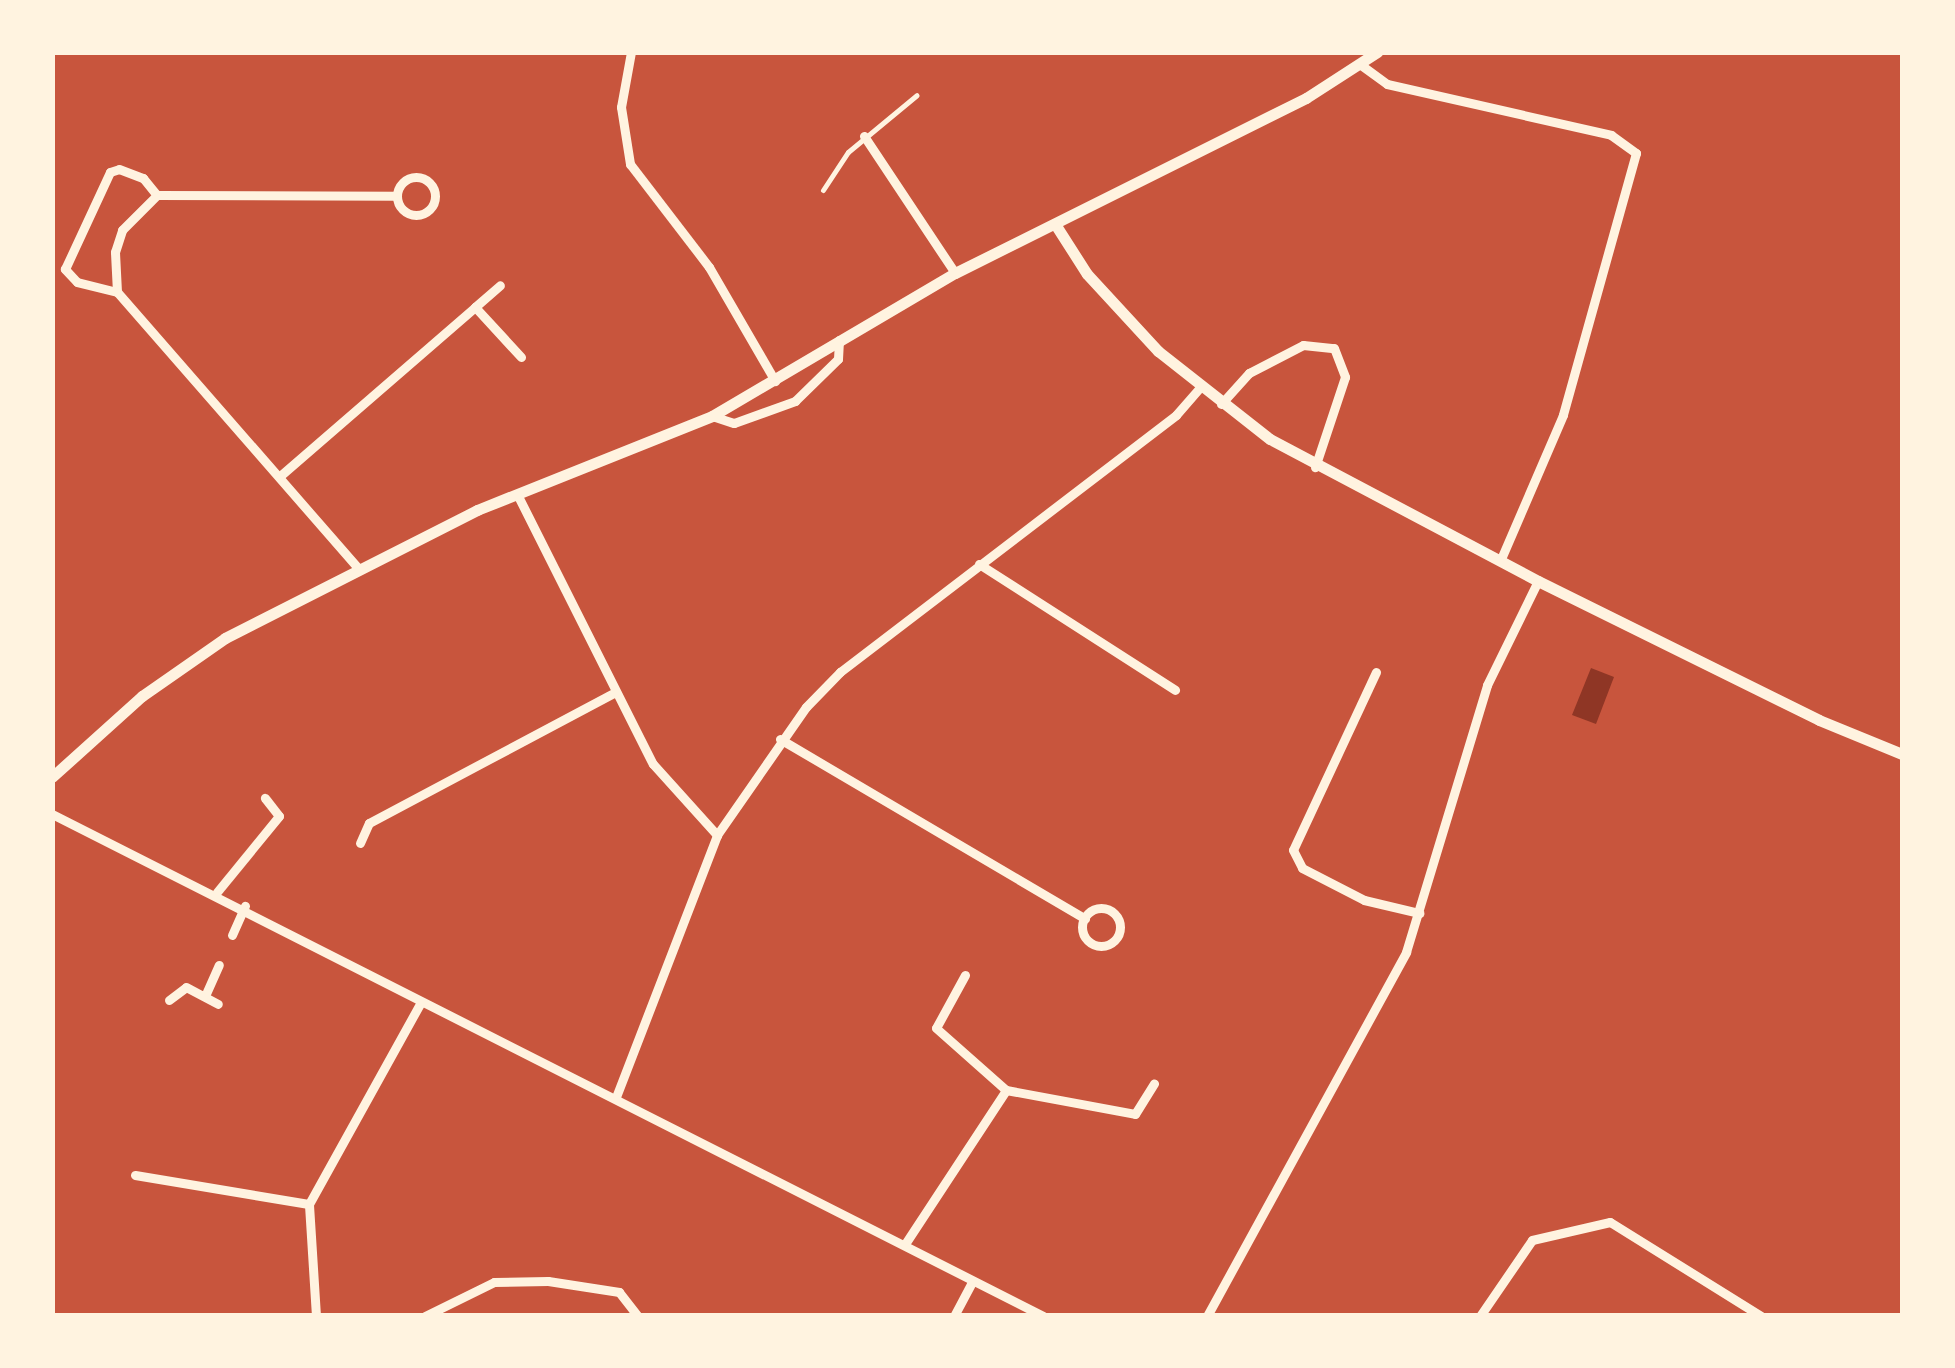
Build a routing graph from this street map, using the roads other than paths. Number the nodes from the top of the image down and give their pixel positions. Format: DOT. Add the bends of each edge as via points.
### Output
graph roads {
  1 [pos="631,52"];
  2 [pos="1377,52"];
  3 [pos="1361,65"];
  4 [pos="917,95"];
  5 [pos="864,136"];
  6 [pos="823,190"];
  7 [pos="157,195"];
  8 [pos="396,196"];
  9 [pos="1055,224"];
  10 [pos="955,273"];
  11 [pos="500,285"];
  12 [pos="117,292"];
  13 [pos="475,307"];
  14 [pos="839,338"];
  15 [pos="521,357"];
  16 [pos="775,381"];
  17 [pos="1200,389"];
  18 [pos="1220,405"];
  19 [pos="712,416"];
  20 [pos="1315,467"];
  21 [pos="280,476"];
  22 [pos="517,494"];
  23 [pos="1500,561"];
  24 [pos="979,564"];
  25 [pos="358,568"];
  26 [pos="1538,582"];
  27 [pos="1376,672"];
  28 [pos="1175,690"];
  29 [pos="614,694"];
  30 [pos="780,740"];
  31 [pos="1902,754"];
  32 [pos="52,777"];
  33 [pos="264,798"];
  34 [pos="52,814"];
  35 [pos="717,836"];
  36 [pos="360,843"];
  37 [pos="217,892"];
  38 [pos="245,906"];
  39 [pos="1419,914"];
  40 [pos="1084,919"];
  41 [pos="232,935"];
  42 [pos="219,965"];
  43 [pos="965,975"];
  44 [pos="204,996"];
  45 [pos="169,1000"];
  46 [pos="421,1002"];
  47 [pos="218,1004"];
  48 [pos="1154,1084"];
  49 [pos="1006,1090"];
  50 [pos="616,1097"];
  51 [pos="135,1174"];
  52 [pos="309,1204"];
  53 [pos="906,1244"];
  54 [pos="972,1282"];
  55 [pos="316,1316"];
  56 [pos="425,1316"];
  57 [pos="638,1316"];
  58 [pos="954,1316"];
  59 [pos="1043,1316"];
  60 [pos="1207,1316"];
  61 [pos="1480,1316"];
  62 [pos="1761,1316"];
  1 -- 16 [label="street" via="621,107 630,164 709,268"];
  2 -- 3 [label="street"];
  3 -- 9 [label="street"];
  3 -- 23 [label="street" via="1387,84 1611,135 1636,153 1563,414"];
  4 -- 5 [label="lane"];
  5 -- 6 [label="lane"];
  5 -- 10 [label="street"];
  7 -- 8 [label="street"];
  7 -- 12 [label="street" via="122,230 115,252"];
  7 -- 12 [label="street" via="143,178 110,172 65,268 77,282"];
  8 -- 8 [label="street" via="415,215 431,208 435,196 419,176 406,179"];
  9 -- 10 [label="street"];
  9 -- 17 [label="street" via="1097,285"];
  10 -- 14 [label="street"];
  11 -- 13 [label="street"];
  12 -- 21 [label="street"];
  13 -- 15 [label="street"];
  13 -- 21 [label="street"];
  14 -- 16 [label="street"];
  14 -- 19 [label="street" via="838,359 795,401 734,422"];
  16 -- 19 [label="street"];
  17 -- 18 [label="street"];
  17 -- 24 [label="street" via="1176,415"];
  18 -- 20 [label="street"];
  18 -- 20 [label="street" via="1250,373 1303,345 1334,348 1345,377"];
  19 -- 22 [label="street"];
  20 -- 23 [label="street"];
  21 -- 25 [label="street"];
  22 -- 25 [label="street"];
  22 -- 29 [label="street"];
  23 -- 26 [label="street"];
  24 -- 28 [label="street"];
  24 -- 30 [label="street" via="840,672"];
  25 -- 32 [label="street" via="181,666"];
  26 -- 31 [label="street" via="1818,720"];
  26 -- 39 [label="street" via="1486,685"];
  27 -- 39 [label="street" via="1293,850 1302,868 1364,900"];
  29 -- 35 [label="street" via="653,764"];
  29 -- 36 [label="street" via="369,823"];
  30 -- 35 [label="street"];
  30 -- 40 [label="street"];
  33 -- 37 [label="street" via="279,816"];
  34 -- 37 [label="street"];
  35 -- 50 [label="street"];
  37 -- 38 [label="street"];
  38 -- 41 [label="street"];
  38 -- 46 [label="street"];
  39 -- 60 [label="street" via="1392,980"];
  40 -- 40 [label="street" via="1091,911 1110,910 1120,923 1117,938 1102,946 1090,943"];
  42 -- 44 [label="street"];
  43 -- 49 [label="street" via="936,1028"];
  44 -- 45 [label="street" via="186,988"];
  44 -- 47 [label="street"];
  46 -- 50 [label="street"];
  46 -- 52 [label="street"];
  48 -- 49 [label="street" via="1135,1114"];
  49 -- 53 [label="street"];
  50 -- 53 [label="street"];
  51 -- 52 [label="street"];
  52 -- 55 [label="street"];
  53 -- 54 [label="street"];
  54 -- 58 [label="street"];
  54 -- 59 [label="street"];
  56 -- 57 [label="street" via="494,1282 548,1281 619,1292"];
  61 -- 62 [label="street" via="1532,1240 1610,1222"];
}
